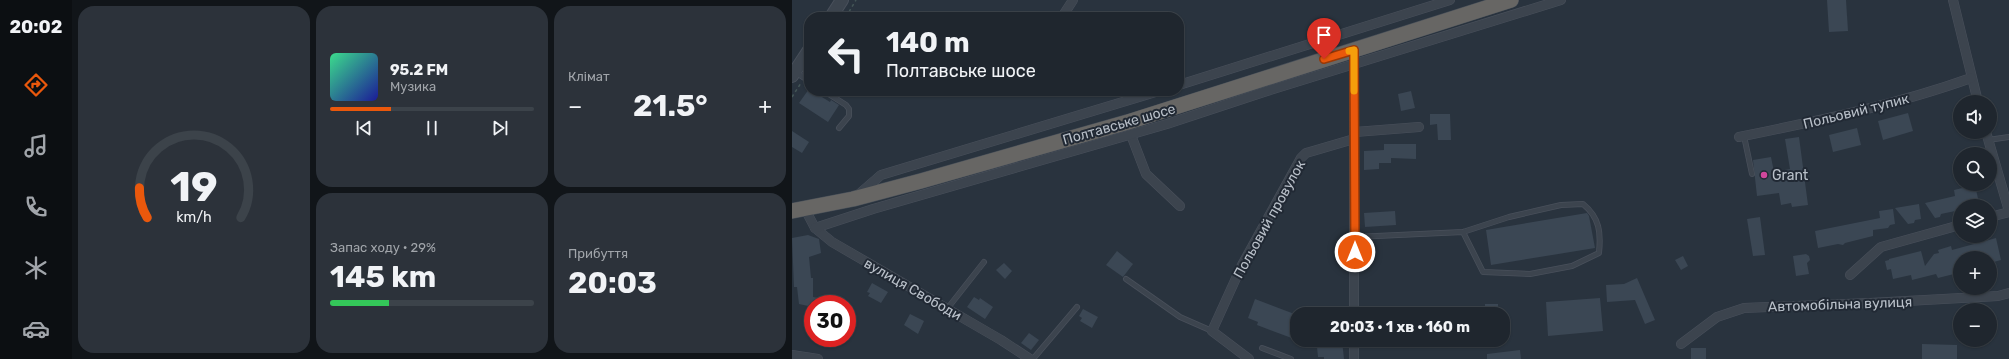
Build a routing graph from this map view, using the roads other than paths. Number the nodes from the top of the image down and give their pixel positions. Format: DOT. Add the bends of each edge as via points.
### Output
graph roads {
  1 [pos="842,0"];
  2 [pos="1073,0"];
  3 [pos="1450,0"];
  4 [pos="1511,0"];
  5 [pos="1561,0"];
  6 [pos="1953,0"];
  7 [pos="834,12"];
  8 [pos="1065,12"];
  9 [pos="1354,57"];
  10 [pos="804,58"];
  11 [pos="793,74"];
  12 [pos="1971,78"];
  13 [pos="804,79"];
  14 [pos="1184,83"];
  15 [pos="1976,95"];
  16 [pos="832,96"];
  17 [pos="1142,96"];
  18 [pos="1419,127"];
  19 [pos="839,128"];
  20 [pos="1132,134"];
  21 [pos="1354,136"];
  22 [pos="1997,136"];
  23 [pos="1741,137"];
  24 [pos="2009,137"];
  25 [pos="1988,139"];
  26 [pos="1752,174"];
  27 [pos="853,199"];
  28 [pos="1180,206"];
  29 [pos="799,210"];
  30 [pos="2009,211"];
  31 [pos="1997,215"];
  32 [pos="1953,227"];
  33 [pos="816,228"];
  34 [pos="1463,232"];
  35 [pos="1355,237"];
  36 [pos="984,262"];
  37 [pos="1850,275"];
  38 [pos="1126,279"];
  39 [pos="2009,293"];
  40 [pos="1077,307"];
  41 [pos="1354,307"];
  42 [pos="947,309"];
  43 [pos="1212,331"];
  44 [pos="1681,344"];
  45 [pos="1354,347"];
  46 [pos="1262,348"];
  47 [pos="792,355"];
  48 [pos="818,359"];
  49 [pos="1031,359"];
  50 [pos="1249,359"];
  51 [pos="1291,359"];
  52 [pos="1354,359"];
  1 -- 7 [label="street"];
  2 -- 8 [label="street"];
  3 -- 14 [label="street"];
  4 -- 9 [label="highway, Полтавське шосе"];
  5 -- 9 [label="street"];
  6 -- 12 [label="street"];
  9 -- 20 [label="street"];
  9 -- 21 [label="street"];
  9 -- 27 [label="highway, Полтавське шосе"];
  10 -- 11 [label="street"];
  11 -- 13 [label="lane"];
  12 -- 15 [label="street"];
  12 -- 23 [label="street, Польовий тупик" via="1839,117"];
  16 -- 19 [label="lane" via="849,109 848,116"];
  17 -- 27 [label="street" via="881,175"];
  18 -- 21 [label="street, Польовий провулок"];
  20 -- 28 [label="street" via="1146,174"];
  20 -- 33 [label="street"];
  21 -- 35 [label="street"];
  21 -- 43 [label="street, Польовий провулок" via="1313,150 1301,158 1242,265"];
  22 -- 24 [label="lane"];
  23 -- 26 [label="lane"];
  25 -- 30 [label="street"];
  27 -- 29 [label="highway, Полтавське шосе"];
  29 -- 33 [label="street, вулиця Свободи"];
  30 -- 31 [label="street"];
  32 -- 37 [label="street, Автомобільна вулиця" via="1881,247"];
  33 -- 42 [label="street, вулиця Свободи" via="832,242"];
  34 -- 34 [label="lane" via="1484,272 1530,274 1572,266 1598,253 1601,236 1593,212 1583,204 1561,205 1509,217"];
  34 -- 35 [label="lane"];
  35 -- 41 [label="street"];
  36 -- 42 [label="lane"];
  38 -- 43 [label="lane" via="1180,317"];
  39 -- 44 [label="street, Автомобільна вулиця" via="1998,296 1744,308 1717,317"];
  40 -- 49 [label="lane"];
  42 -- 49 [label="street, вулиця Свободи"];
  43 -- 50 [label="street"];
  45 -- 52 [label="street"];
  46 -- 51 [label="lane"];
  47 -- 48 [label="street"];
}
